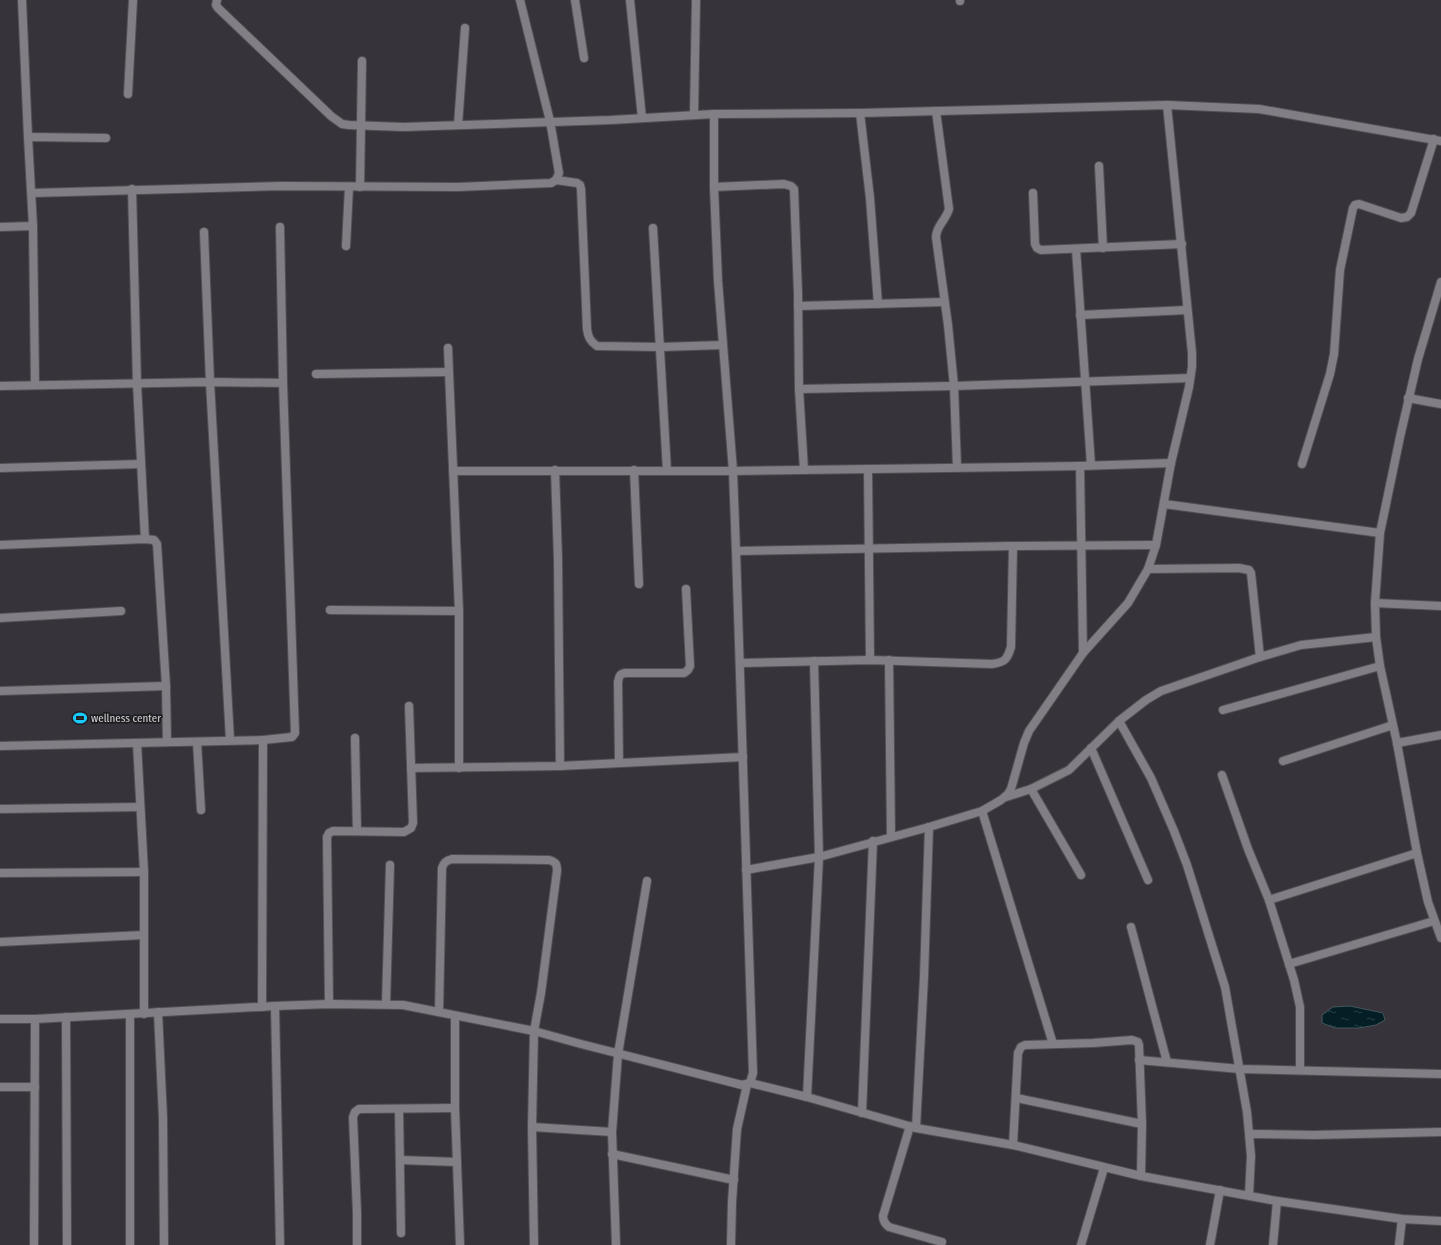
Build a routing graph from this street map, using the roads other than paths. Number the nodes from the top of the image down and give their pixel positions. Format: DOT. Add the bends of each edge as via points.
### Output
graph roads {
  1 [pos="22,0"];
  2 [pos="133,0"];
  3 [pos="216,0"];
  4 [pos="520,0"];
  5 [pos="575,0"];
  6 [pos="630,0"];
  7 [pos="696,0"];
  8 [pos="465,28"];
  9 [pos="584,58"];
  10 [pos="362,61"];
  11 [pos="128,94"];
  12 [pos="1167,105"];
  13 [pos="936,111"];
  14 [pos="860,113"];
  15 [pos="714,114"];
  16 [pos="694,115"];
  17 [pos="642,118"];
  18 [pos="550,122"];
  19 [pos="361,125"];
  20 [pos="458,125"];
  21 [pos="28,137"];
  22 [pos="106,138"];
  23 [pos="1438,140"];
  24 [pos="1099,166"];
  25 [pos="556,180"];
  26 [pos="714,186"];
  27 [pos="349,187"];
  28 [pos="360,187"];
  29 [pos="132,189"];
  30 [pos="32,193"];
  31 [pos="1033,193"];
  32 [pos="33,226"];
  33 [pos="0,227"];
  34 [pos="280,227"];
  35 [pos="653,228"];
  36 [pos="204,232"];
  37 [pos="1182,244"];
  38 [pos="346,246"];
  39 [pos="1103,248"];
  40 [pos="1076,249"];
  41 [pos="1441,282"];
  42 [pos="944,302"];
  43 [pos="878,304"];
  44 [pos="798,306"];
  45 [pos="1187,310"];
  46 [pos="1080,316"];
  47 [pos="723,345"];
  48 [pos="661,347"];
  49 [pos="448,348"];
  50 [pos="449,372"];
  51 [pos="316,374"];
  52 [pos="1190,378"];
  53 [pos="1085,381"];
  54 [pos="210,382"];
  55 [pos="137,383"];
  56 [pos="283,383"];
  57 [pos="35,384"];
  58 [pos="0,386"];
  59 [pos="954,386"];
  60 [pos="799,389"];
  61 [pos="1408,398"];
  62 [pos="1441,404"];
  63 [pos="1172,463"];
  64 [pos="141,464"];
  65 [pos="1302,464"];
  66 [pos="1091,465"];
  67 [pos="1080,466"];
  68 [pos="0,468"];
  69 [pos="957,468"];
  70 [pos="868,469"];
  71 [pos="555,470"];
  72 [pos="634,470"];
  73 [pos="804,470"];
  74 [pos="453,471"];
  75 [pos="667,471"];
  76 [pos="733,471"];
  77 [pos="1164,504"];
  78 [pos="1380,533"];
  79 [pos="145,539"];
  80 [pos="0,545"];
  81 [pos="1156,545"];
  82 [pos="1013,546"];
  83 [pos="1082,546"];
  84 [pos="870,549"];
  85 [pos="736,551"];
  86 [pos="1148,569"];
  87 [pos="639,584"];
  88 [pos="686,589"];
  89 [pos="1375,603"];
  90 [pos="1441,606"];
  91 [pos="121,610"];
  92 [pos="330,610"];
  93 [pos="458,611"];
  94 [pos="0,618"];
  95 [pos="1376,637"];
  96 [pos="1083,653"];
  97 [pos="1260,657"];
  98 [pos="870,660"];
  99 [pos="889,660"];
  100 [pos="814,661"];
  101 [pos="740,663"];
  102 [pos="1380,666"];
  103 [pos="166,686"];
  104 [pos="0,691"];
  105 [pos="409,706"];
  106 [pos="1222,710"];
  107 [pos="1118,721"];
  108 [pos="1393,725"];
  109 [pos="1441,736"];
  110 [pos="356,738"];
  111 [pos="230,740"];
  112 [pos="263,740"];
  113 [pos="168,742"];
  114 [pos="197,742"];
  115 [pos="137,743"];
  116 [pos="1397,743"];
  117 [pos="0,746"];
  118 [pos="1091,748"];
  119 [pos="743,757"];
  120 [pos="1283,760"];
  121 [pos="619,763"];
  122 [pos="560,766"];
  123 [pos="410,768"];
  124 [pos="459,768"];
  125 [pos="1222,775"];
  126 [pos="1031,789"];
  127 [pos="1005,797"];
  128 [pos="140,807"];
  129 [pos="0,809"];
  130 [pos="201,810"];
  131 [pos="982,811"];
  132 [pos="929,827"];
  133 [pos="357,831"];
  134 [pos="891,837"];
  135 [pos="873,841"];
  136 [pos="1417,853"];
  137 [pos="819,857"];
  138 [pos="390,866"];
  139 [pos="746,870"];
  140 [pos="144,872"];
  141 [pos="0,873"];
  142 [pos="1082,875"];
  143 [pos="646,880"];
  144 [pos="1148,880"];
  145 [pos="1269,900"];
  146 [pos="1434,921"];
  147 [pos="1131,927"];
  148 [pos="144,935"];
  149 [pos="1441,938"];
  150 [pos="0,942"];
  151 [pos="1289,964"];
  152 [pos="329,1004"];
  153 [pos="386,1004"];
  154 [pos="275,1006"];
  155 [pos="262,1007"];
  156 [pos="158,1012"];
  157 [pos="439,1012"];
  158 [pos="130,1014"];
  159 [pos="144,1014"];
  160 [pos="455,1016"];
  161 [pos="66,1017"];
  162 [pos="0,1019"];
  163 [pos="36,1019"];
  164 [pos="534,1031"];
  165 [pos="1053,1044"];
  166 [pos="618,1054"];
  167 [pos="1139,1060"];
  168 [pos="1167,1062"];
  169 [pos="1240,1069"];
  170 [pos="1300,1070"];
  171 [pos="1441,1074"];
  172 [pos="748,1084"];
  173 [pos="0,1087"];
  174 [pos="35,1087"];
  175 [pos="807,1097"];
  176 [pos="1016,1098"];
  177 [pos="455,1108"];
  178 [pos="399,1109"];
  179 [pos="862,1113"];
  180 [pos="1142,1124"];
  181 [pos="532,1127"];
  182 [pos="913,1127"];
  183 [pos="612,1132"];
  184 [pos="1441,1132"];
  185 [pos="1250,1134"];
  186 [pos="1013,1145"];
  187 [pos="612,1154"];
  188 [pos="400,1160"];
  189 [pos="457,1162"];
  190 [pos="1104,1168"];
  191 [pos="1141,1176"];
  192 [pos="734,1180"];
  193 [pos="1220,1190"];
  194 [pos="1249,1195"];
  195 [pos="1277,1201"];
  196 [pos="1402,1219"];
  197 [pos="1441,1221"];
  198 [pos="401,1233"];
  199 [pos="942,1242"];
  200 [pos="34,1245"];
  201 [pos="67,1245"];
  202 [pos="130,1245"];
  203 [pos="164,1245"];
  204 [pos="280,1245"];
  205 [pos="357,1245"];
  206 [pos="460,1245"];
  207 [pos="534,1245"];
  208 [pos="616,1245"];
  209 [pos="731,1245"];
  210 [pos="1081,1245"];
  211 [pos="1210,1245"];
  212 [pos="1273,1245"];
  213 [pos="1400,1245"];
  1 -- 21 [label="street"];
  2 -- 11 [label="street"];
  3 -- 19 [label="street" via="218,8 336,121 342,124"];
  4 -- 18 [label="street"];
  5 -- 9 [label="street"];
  6 -- 17 [label="street"];
  7 -- 16 [label="street"];
  8 -- 20 [label="street"];
  10 -- 19 [label="street"];
  12 -- 13 [label="street"];
  12 -- 23 [label="street" via="1259,109"];
  12 -- 37 [label="street"];
  13 -- 14 [label="street"];
  13 -- 42 [label="street" via="949,209 936,232"];
  14 -- 15 [label="street"];
  14 -- 43 [label="street"];
  15 -- 16 [label="street"];
  15 -- 26 [label="street"];
  16 -- 17 [label="street"];
  17 -- 18 [label="street"];
  18 -- 20 [label="street"];
  18 -- 25 [label="street" via="559,173"];
  19 -- 20 [label="street"];
  19 -- 28 [label="street"];
  21 -- 22 [label="street"];
  21 -- 30 [label="street"];
  23 -- 65 [label="street" via="1412,213 1407,218 1359,204 1353,208 1340,270 1334,354"];
  24 -- 39 [label="street"];
  25 -- 28 [label="street" via="551,183"];
  25 -- 48 [label="street" via="577,183 582,189 588,337 591,342 597,346"];
  26 -- 44 [label="street" via="784,184 794,188"];
  26 -- 47 [label="street"];
  27 -- 28 [label="street"];
  27 -- 29 [label="street"];
  27 -- 38 [label="street"];
  29 -- 30 [label="street"];
  29 -- 55 [label="street"];
  30 -- 32 [label="street"];
  31 -- 40 [label="street" via="1037,248"];
  32 -- 33 [label="street"];
  32 -- 57 [label="street"];
  34 -- 56 [label="street"];
  35 -- 48 [label="street"];
  36 -- 54 [label="street"];
  37 -- 39 [label="street"];
  37 -- 45 [label="street"];
  39 -- 40 [label="street"];
  40 -- 46 [label="street"];
  41 -- 61 [label="street"];
  42 -- 43 [label="street"];
  42 -- 59 [label="street"];
  43 -- 44 [label="street"];
  44 -- 60 [label="street"];
  45 -- 46 [label="street"];
  45 -- 52 [label="street" via="1192,353"];
  46 -- 53 [label="street"];
  47 -- 48 [label="street"];
  47 -- 76 [label="street"];
  48 -- 75 [label="street"];
  49 -- 50 [label="street"];
  50 -- 51 [label="street"];
  50 -- 74 [label="street"];
  52 -- 53 [label="street"];
  52 -- 63 [label="street"];
  53 -- 59 [label="street"];
  53 -- 66 [label="street"];
  54 -- 55 [label="street"];
  54 -- 56 [label="street"];
  54 -- 111 [label="street"];
  55 -- 57 [label="street"];
  55 -- 64 [label="street"];
  56 -- 112 [label="street" via="296,729 292,737"];
  57 -- 58 [label="street"];
  59 -- 60 [label="street"];
  59 -- 69 [label="street"];
  60 -- 73 [label="street"];
  61 -- 62 [label="street"];
  61 -- 78 [label="street"];
  63 -- 66 [label="street"];
  63 -- 77 [label="street"];
  64 -- 68 [label="street"];
  64 -- 79 [label="street"];
  66 -- 67 [label="street"];
  67 -- 69 [label="street"];
  67 -- 83 [label="street"];
  69 -- 70 [label="street"];
  70 -- 73 [label="street"];
  70 -- 84 [label="street"];
  71 -- 72 [label="street"];
  71 -- 74 [label="street"];
  71 -- 122 [label="street"];
  72 -- 75 [label="street"];
  72 -- 87 [label="street"];
  73 -- 76 [label="street"];
  74 -- 93 [label="street"];
  75 -- 76 [label="street"];
  76 -- 85 [label="street"];
  77 -- 78 [label="street"];
  77 -- 81 [label="street"];
  78 -- 89 [label="street"];
  79 -- 80 [label="street"];
  79 -- 103 [label="street" via="154,540 158,544"];
  81 -- 83 [label="street"];
  81 -- 86 [label="street"];
  82 -- 83 [label="street"];
  82 -- 84 [label="street"];
  82 -- 99 [label="street" via="1011,647 1006,659 992,664"];
  83 -- 96 [label="street"];
  84 -- 85 [label="street"];
  84 -- 98 [label="street"];
  85 -- 101 [label="street"];
  86 -- 96 [label="street" via="1128,603"];
  86 -- 97 [label="street" via="1249,570"];
  88 -- 121 [label="street" via="690,666 684,673 621,674 618,682"];
  89 -- 90 [label="street"];
  89 -- 95 [label="street"];
  91 -- 94 [label="street"];
  92 -- 93 [label="street"];
  93 -- 124 [label="street"];
  95 -- 97 [label="street" via="1301,645"];
  95 -- 102 [label="street"];
  96 -- 127 [label="street" via="1029,731 1012,789"];
  97 -- 107 [label="street" via="1161,692"];
  98 -- 99 [label="street"];
  98 -- 100 [label="street"];
  99 -- 134 [label="street"];
  100 -- 101 [label="street"];
  100 -- 137 [label="street"];
  101 -- 119 [label="street"];
  102 -- 106 [label="street"];
  102 -- 108 [label="street"];
  103 -- 104 [label="street"];
  103 -- 113 [label="street"];
  105 -- 123 [label="street"];
  107 -- 118 [label="street"];
  107 -- 169 [label="street" via="1151,778 1187,866 1225,987"];
  108 -- 116 [label="street"];
  108 -- 120 [label="street"];
  109 -- 116 [label="street"];
  110 -- 133 [label="street"];
  111 -- 112 [label="street"];
  111 -- 114 [label="street"];
  112 -- 155 [label="street"];
  113 -- 114 [label="street"];
  113 -- 115 [label="street"];
  114 -- 130 [label="street"];
  115 -- 117 [label="street"];
  115 -- 128 [label="street"];
  116 -- 136 [label="street"];
  118 -- 126 [label="street" via="1069,770"];
  118 -- 144 [label="street"];
  119 -- 121 [label="street"];
  119 -- 139 [label="street"];
  121 -- 122 [label="street"];
  122 -- 124 [label="street"];
  123 -- 124 [label="street"];
  123 -- 133 [label="street" via="413,823 411,828 404,832"];
  125 -- 145 [label="street"];
  126 -- 127 [label="street"];
  126 -- 142 [label="street"];
  127 -- 131 [label="street"];
  128 -- 129 [label="street"];
  128 -- 140 [label="street"];
  131 -- 132 [label="street"];
  131 -- 165 [label="street"];
  132 -- 134 [label="street"];
  132 -- 182 [label="street" via="924,977"];
  133 -- 152 [label="street" via="333,831 328,837"];
  134 -- 135 [label="street"];
  135 -- 137 [label="street"];
  135 -- 179 [label="street"];
  136 -- 145 [label="street"];
  136 -- 146 [label="street"];
  137 -- 139 [label="street"];
  137 -- 175 [label="street"];
  138 -- 153 [label="street"];
  139 -- 172 [label="street" via="753,1073"];
  140 -- 141 [label="street"];
  140 -- 148 [label="street"];
  143 -- 166 [label="street"];
  145 -- 151 [label="street"];
  146 -- 149 [label="street"];
  146 -- 151 [label="street"];
  147 -- 168 [label="street"];
  148 -- 150 [label="street"];
  148 -- 159 [label="street"];
  151 -- 170 [label="street" via="1300,1006"];
  152 -- 153 [label="street"];
  152 -- 154 [label="street"];
  153 -- 157 [label="street"];
  154 -- 155 [label="street"];
  154 -- 204 [label="street"];
  155 -- 156 [label="street"];
  156 -- 159 [label="street"];
  156 -- 203 [label="street" via="163,1118"];
  157 -- 160 [label="street"];
  157 -- 164 [label="street" via="443,864 452,859 549,860 556,862 557,871"];
  158 -- 159 [label="street"];
  158 -- 161 [label="street"];
  158 -- 202 [label="street"];
  160 -- 164 [label="street"];
  160 -- 177 [label="street"];
  161 -- 163 [label="street"];
  161 -- 201 [label="street"];
  162 -- 163 [label="street"];
  163 -- 174 [label="street"];
  164 -- 166 [label="street"];
  164 -- 181 [label="street"];
  165 -- 167 [label="street" via="1132,1040 1138,1042"];
  165 -- 176 [label="street" via="1021,1047 1018,1053"];
  166 -- 172 [label="street" via="742,1086"];
  166 -- 183 [label="street"];
  167 -- 168 [label="street"];
  167 -- 180 [label="street"];
  168 -- 169 [label="street"];
  169 -- 170 [label="street"];
  169 -- 185 [label="street"];
  170 -- 171 [label="street"];
  172 -- 175 [label="street"];
  172 -- 192 [label="street" via="738,1123"];
  173 -- 174 [label="street"];
  174 -- 200 [label="street"];
  175 -- 179 [label="street"];
  176 -- 180 [label="street"];
  176 -- 186 [label="street"];
  177 -- 178 [label="street"];
  177 -- 189 [label="street"];
  178 -- 188 [label="street"];
  178 -- 205 [label="street" via="359,1109 353,1117"];
  179 -- 182 [label="street"];
  180 -- 191 [label="street"];
  181 -- 183 [label="street"];
  181 -- 207 [label="street"];
  182 -- 186 [label="street"];
  182 -- 199 [label="street" via="883,1220 889,1227"];
  183 -- 187 [label="street"];
  184 -- 185 [label="street"];
  185 -- 194 [label="street"];
  186 -- 190 [label="street"];
  187 -- 192 [label="street"];
  187 -- 208 [label="street"];
  188 -- 189 [label="street"];
  188 -- 198 [label="street"];
  189 -- 206 [label="street"];
  190 -- 191 [label="street"];
  190 -- 210 [label="street"];
  191 -- 193 [label="street"];
  192 -- 209 [label="street"];
  193 -- 194 [label="street"];
  193 -- 211 [label="street"];
  194 -- 195 [label="street"];
  195 -- 196 [label="street"];
  195 -- 212 [label="street"];
  196 -- 197 [label="street"];
  196 -- 213 [label="street"];
}
